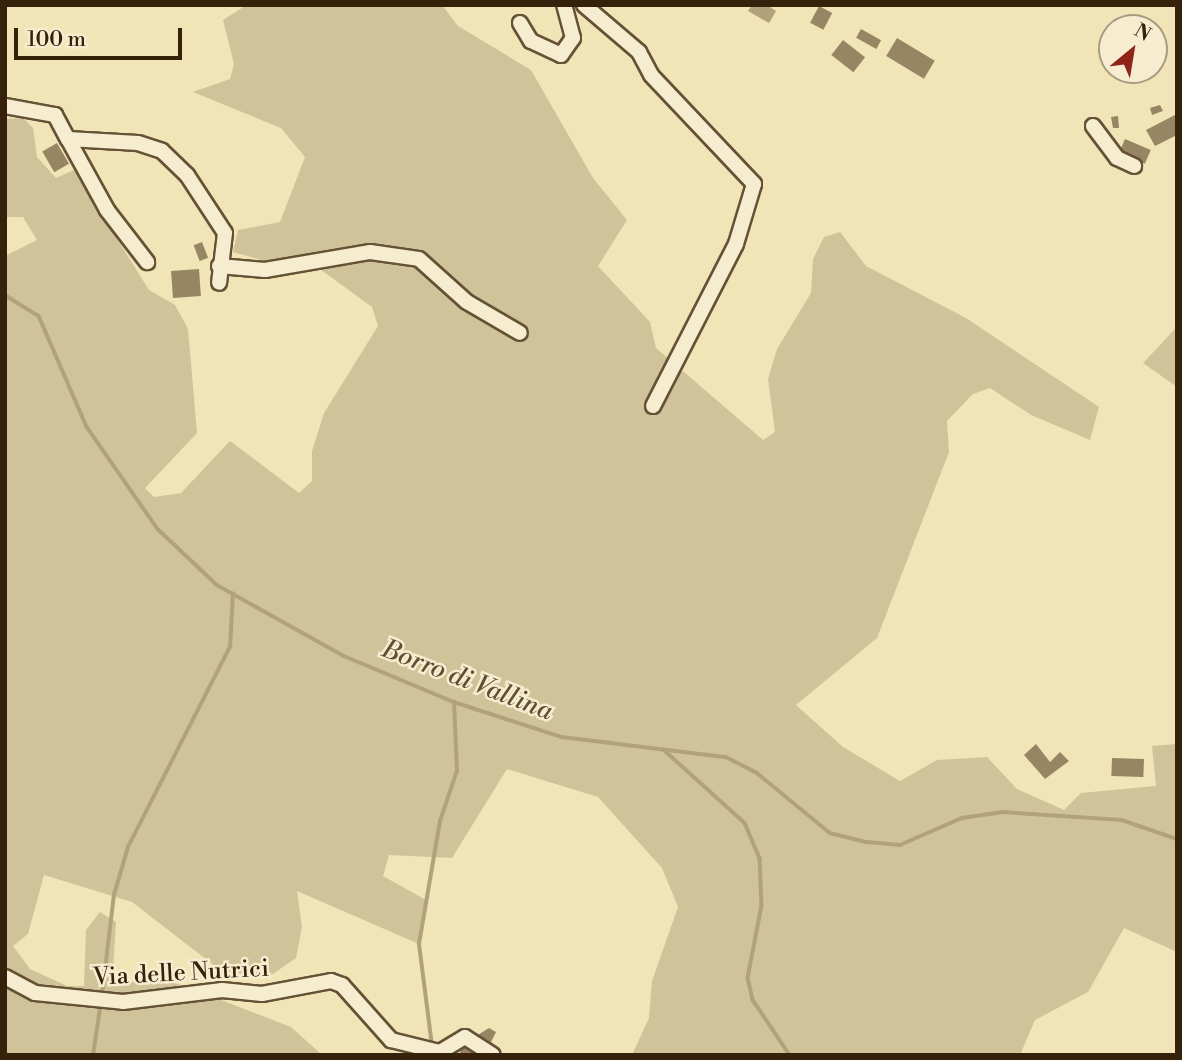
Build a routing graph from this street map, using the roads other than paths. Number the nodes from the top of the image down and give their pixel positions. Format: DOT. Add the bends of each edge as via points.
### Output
graph roads {
  1 [pos="564,5"];
  2 [pos="584,5"];
  3 [pos="520,23"];
  4 [pos="5,106"];
  5 [pos="1093,126"];
  6 [pos="68,139"];
  7 [pos="1134,166"];
  8 [pos="147,262"];
  9 [pos="219,266"];
  10 [pos="219,283"];
  11 [pos="520,333"];
  12 [pos="653,405"];
  13 [pos="5,977"];
  14 [pos="493,1055"];
  1 -- 3 [label="street" via="573,38 561,55 531,41"];
  2 -- 12 [label="street" via="639,52 652,75 754,184 736,244"];
  4 -- 6 [label="street" via="55,115"];
  5 -- 7 [label="street" via="1117,158"];
  6 -- 8 [label="street" via="107,210"];
  6 -- 9 [label="street" via="138,143 162,151 187,175 225,233"];
  9 -- 10 [label="street"];
  9 -- 11 [label="street" via="264,270 370,252 419,259 467,302"];
  13 -- 14 [label="street, Via delle Nutrici" via="35,993 123,1002 222,990 270,993 331,981 391,1040 440,1052 465,1037"];
}
